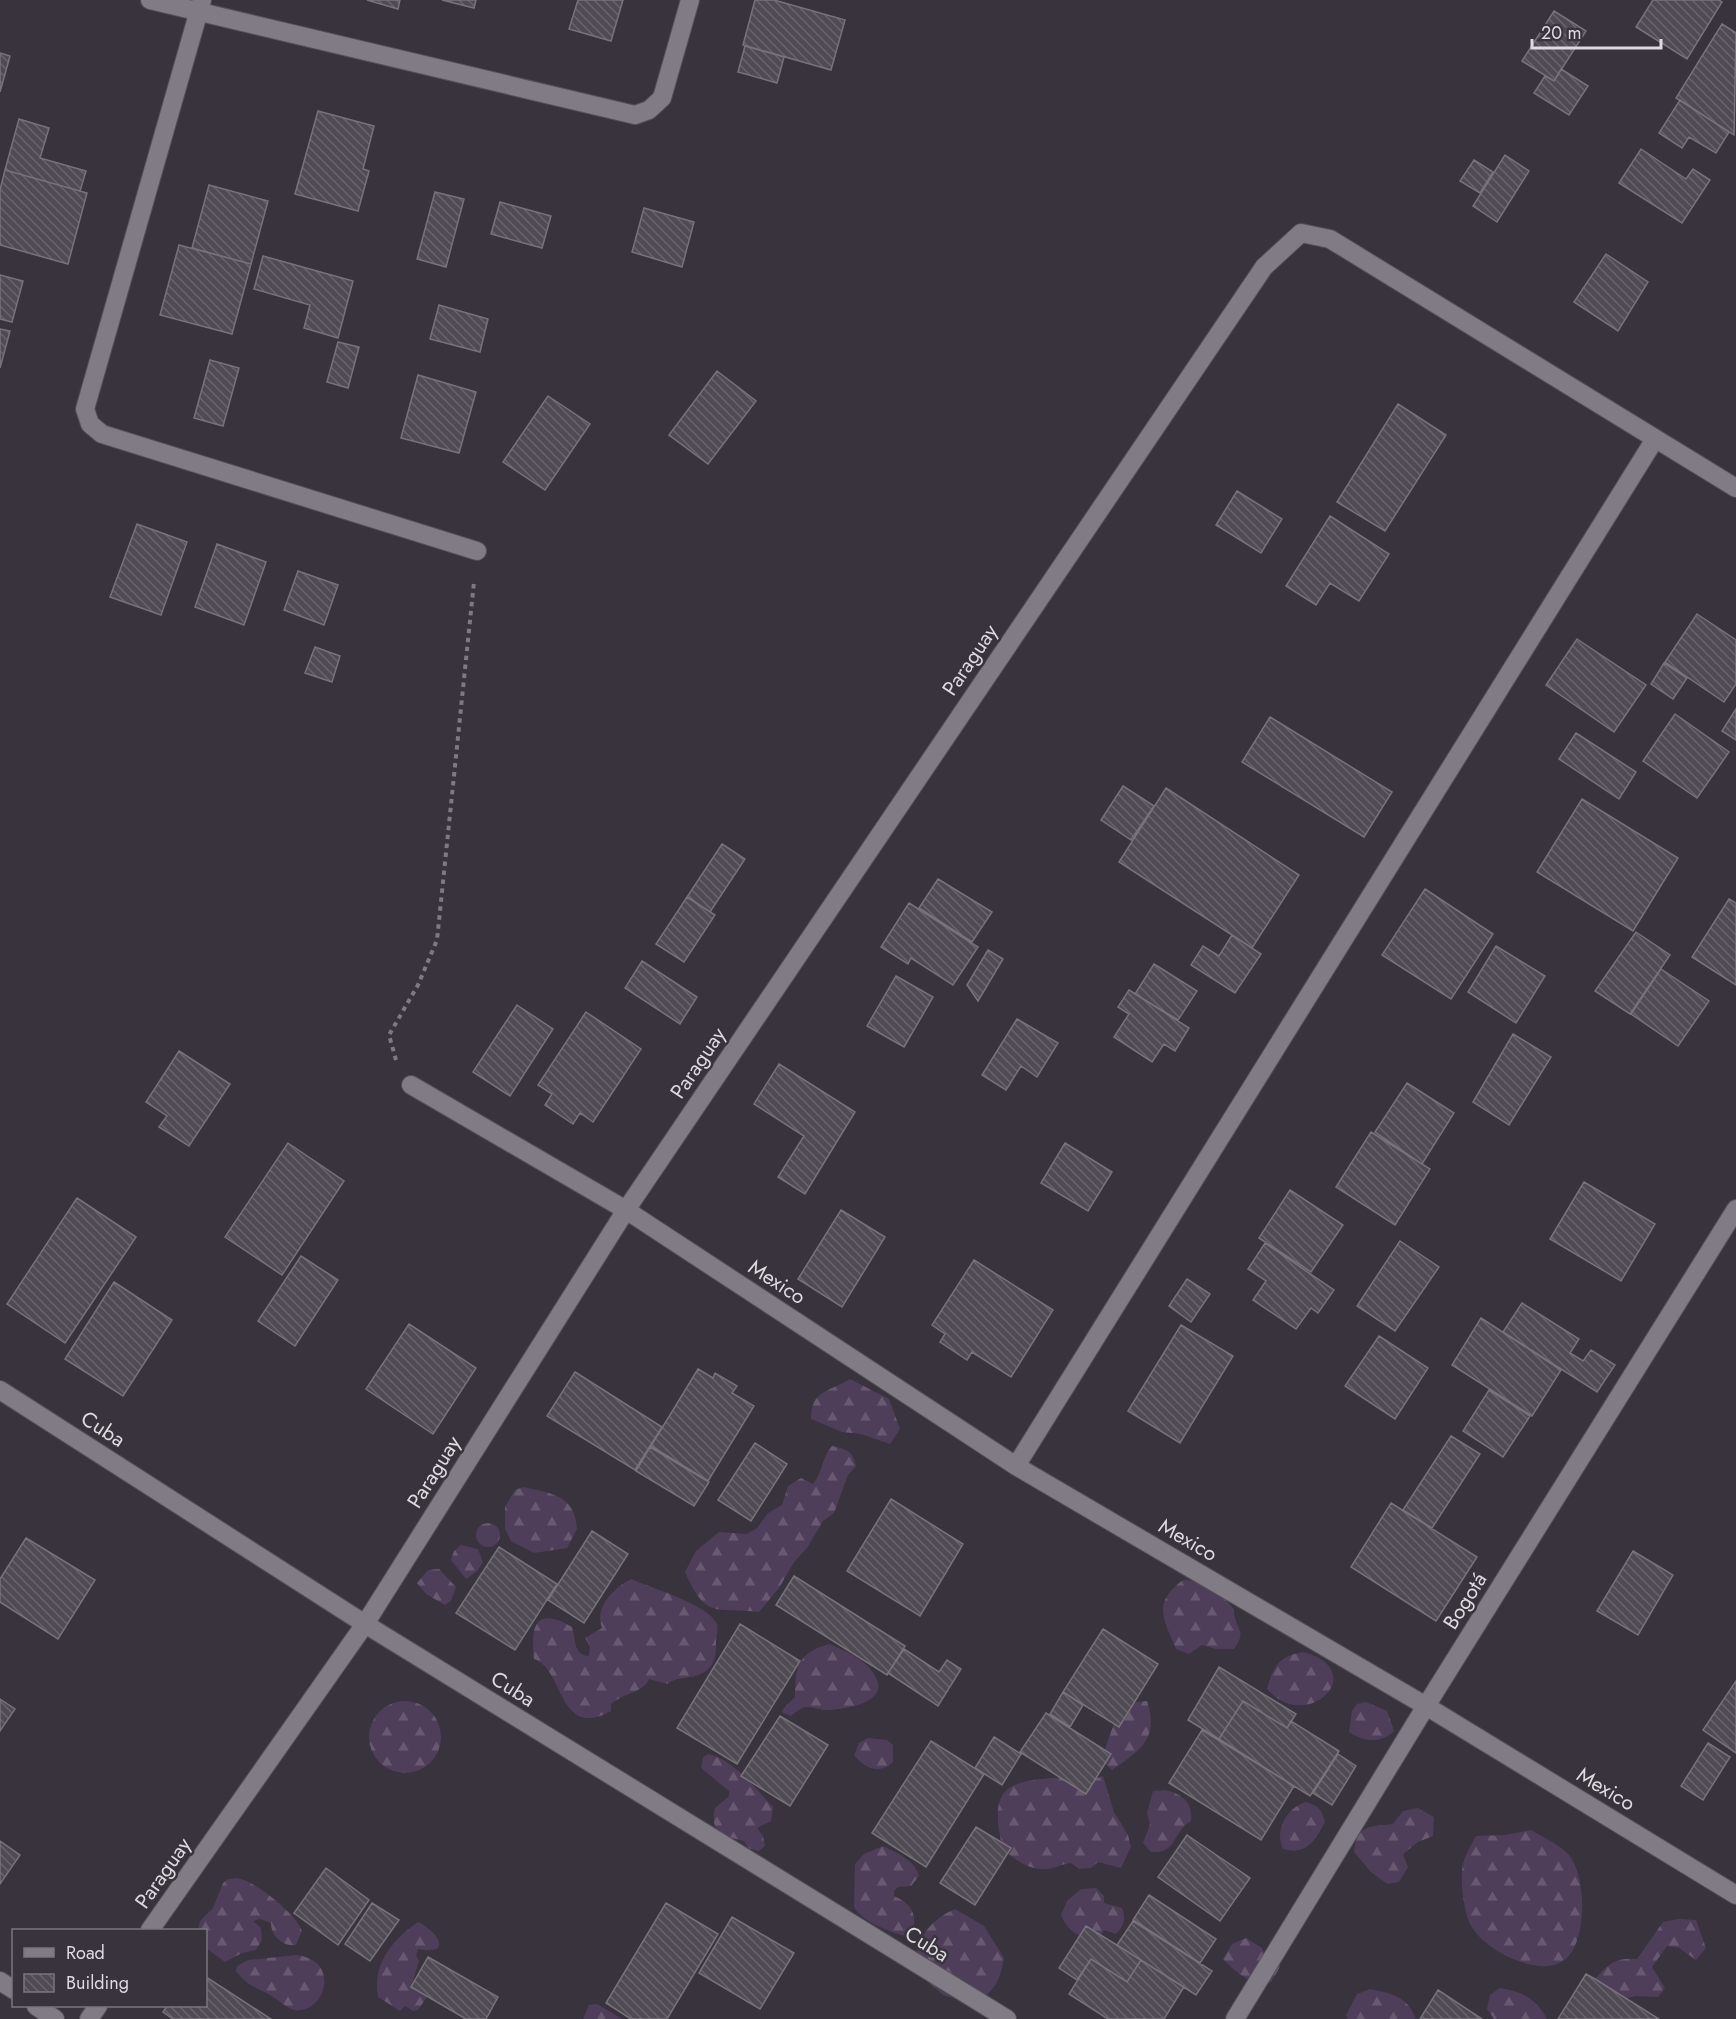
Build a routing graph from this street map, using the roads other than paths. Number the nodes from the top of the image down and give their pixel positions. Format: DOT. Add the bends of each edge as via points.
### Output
graph roads {
  1 [pos="150,0"];
  2 [pos="690,0"];
  3 [pos="200,6"];
  4 [pos="1654,439"];
  5 [pos="1736,488"];
  6 [pos="477,551"];
  7 [pos="411,1085"];
  8 [pos="1736,1209"];
  9 [pos="626,1210"];
  10 [pos="0,1390"];
  11 [pos="1016,1466"];
  12 [pos="365,1624"];
  13 [pos="1426,1706"];
  14 [pos="1736,1895"];
  15 [pos="151,1929"];
  16 [pos="38,2007"];
  17 [pos="56,2019"];
  18 [pos="1007,2019"];
  19 [pos="1235,2019"];
  1 -- 3 [label="street"];
  2 -- 3 [label="street" via="662,98 649,110 635,115"];
  3 -- 6 [label="street" via="84,409 86,418 102,434"];
  4 -- 5 [label="street"];
  4 -- 9 [label="street, Paraguay" via="1330,239 1301,233 1264,267"];
  4 -- 11 [label="street"];
  7 -- 9 [label="street, Mexico"];
  8 -- 13 [label="street, Bogotá"];
  9 -- 11 [label="street, Mexico"];
  9 -- 12 [label="street, Paraguay"];
  10 -- 12 [label="street, Cuba"];
  11 -- 13 [label="street, Mexico"];
  12 -- 15 [label="street, Paraguay"];
  12 -- 18 [label="street, Cuba"];
  13 -- 14 [label="street, Mexico"];
  13 -- 19 [label="street, Bogotá"];
  16 -- 17 [label="street"];
}
